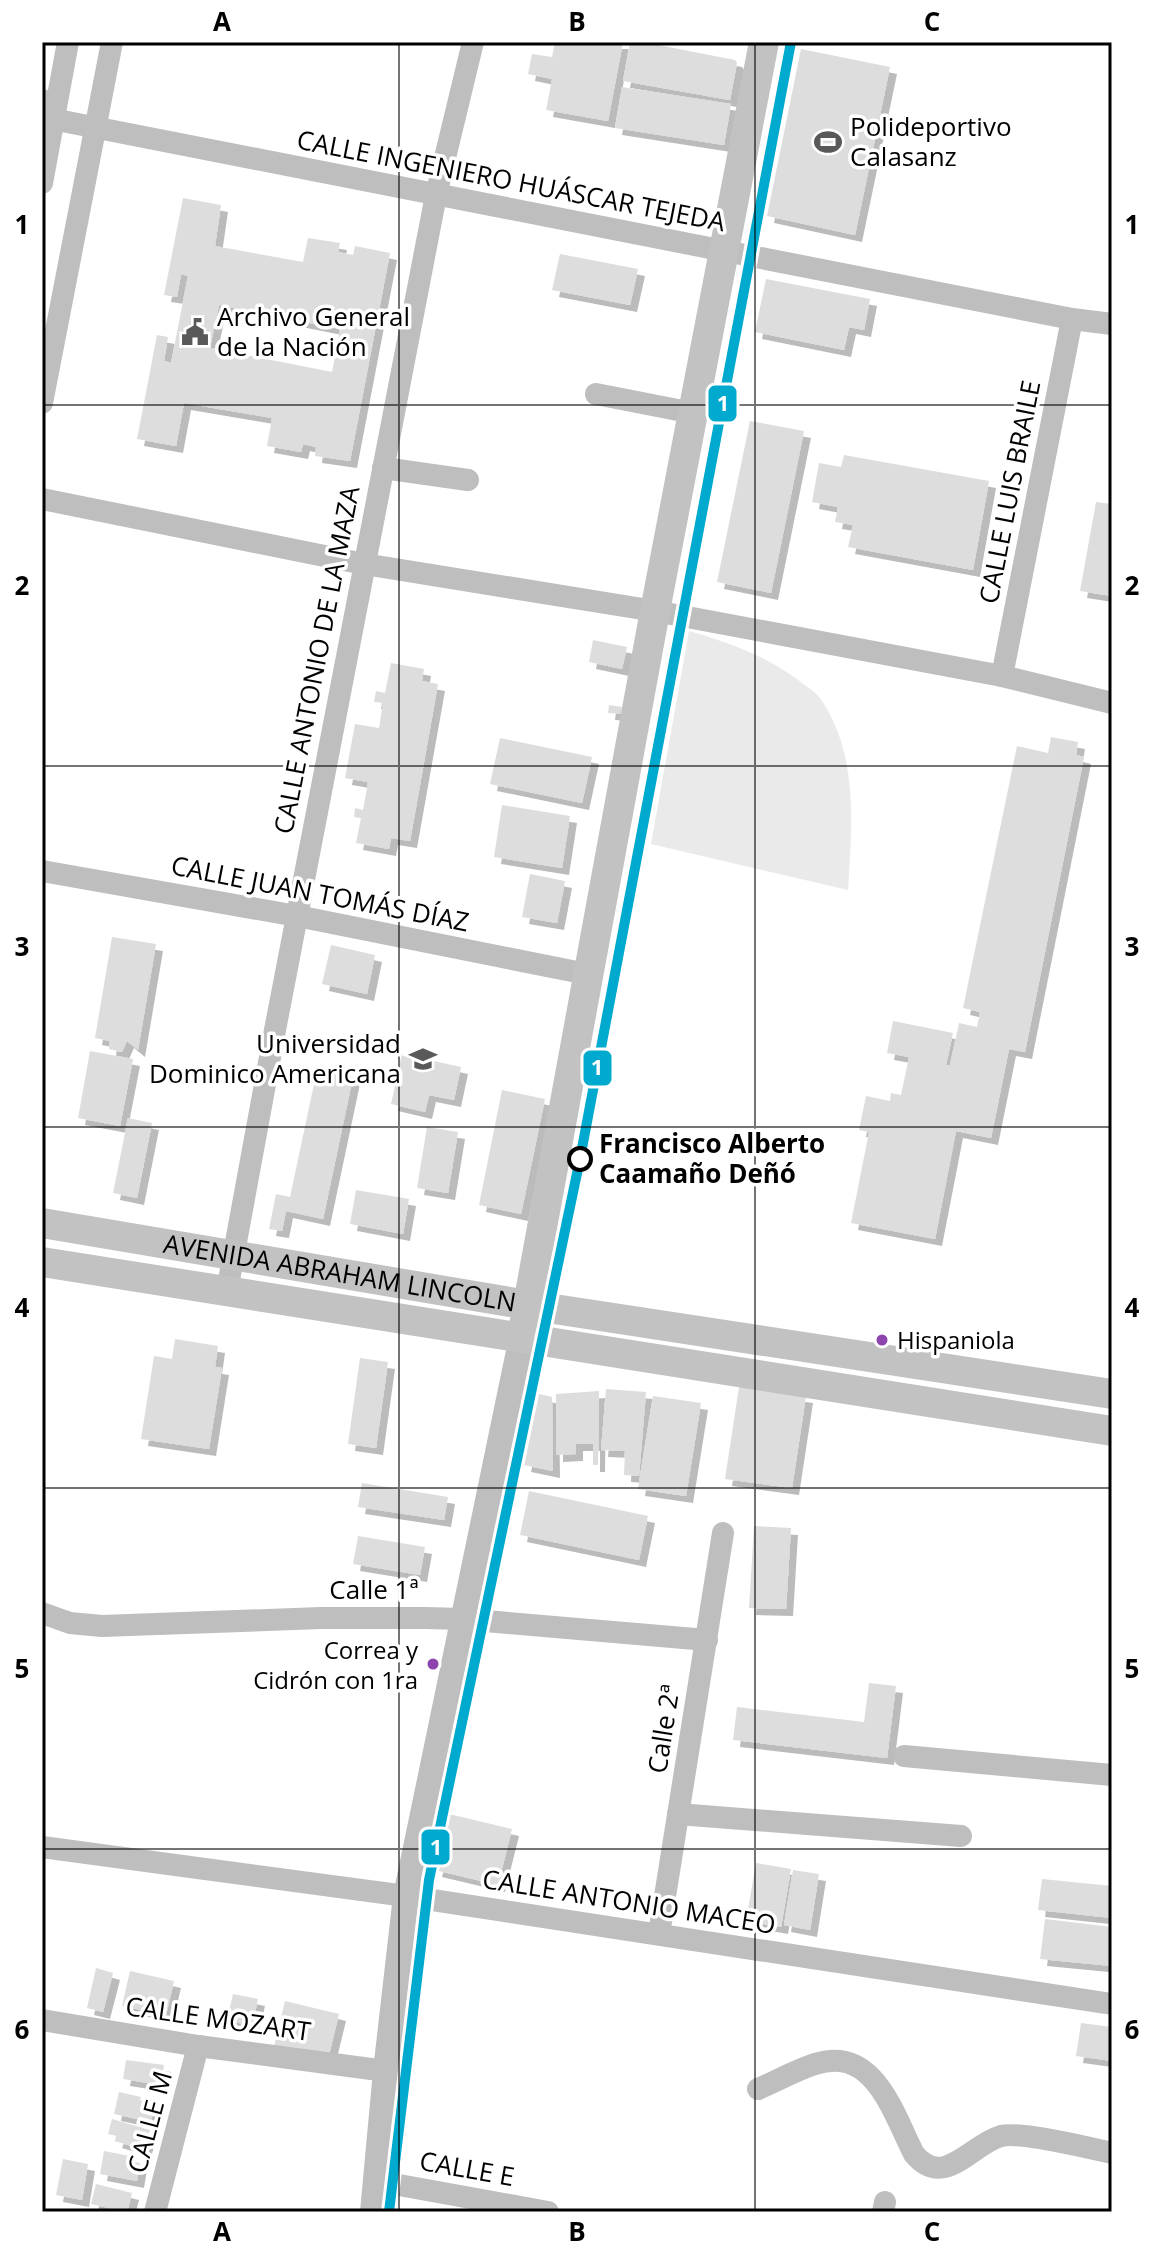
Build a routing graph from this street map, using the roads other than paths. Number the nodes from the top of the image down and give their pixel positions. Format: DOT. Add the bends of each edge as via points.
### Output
graph roads {
  1 [pos="68,42"];
  2 [pos="112,42"];
  3 [pos="473,42"];
  4 [pos="764,42"];
  5 [pos="46,113"];
  6 [pos="97,129"];
  7 [pos="42,183"];
  8 [pos="436,195"];
  9 [pos="724,251"];
  10 [pos="1072,319"];
  11 [pos="1112,324"];
  12 [pos="596,394"];
  13 [pos="42,403"];
  14 [pos="693,413"];
  15 [pos="383,468"];
  16 [pos="468,480"];
  17 [pos="42,499"];
  18 [pos="364,564"];
  19 [pos="655,611"];
  20 [pos="1002,676"];
  21 [pos="1112,703"];
  22 [pos="42,871"];
  23 [pos="297,916"];
  24 [pos="587,974"];
  25 [pos="42,1223"];
  26 [pos="234,1257"];
  27 [pos="42,1262"];
  28 [pos="227,1291"];
  29 [pos="528,1305"];
  30 [pos="522,1337"];
  31 [pos="1112,1394"];
  32 [pos="1112,1431"];
  33 [pos="723,1533"];
  34 [pos="42,1613"];
  35 [pos="462,1619"];
  36 [pos="707,1640"];
  37 [pos="904,1756"];
  38 [pos="1112,1775"];
  39 [pos="678,1814"];
  40 [pos="961,1836"];
  41 [pos="42,1847"];
  42 [pos="406,1896"];
  43 [pos="659,1934"];
  44 [pos="1112,2004"];
  45 [pos="42,2020"];
  46 [pos="198,2046"];
  47 [pos="386,2071"];
  48 [pos="758,2089"];
  49 [pos="1112,2153"];
  50 [pos="377,2181"];
  51 [pos="155,2212"];
  52 [pos="373,2212"];
  53 [pos="548,2212"];
  1 -- 5 [label="street"];
  2 -- 6 [label="street"];
  3 -- 8 [label="street, CALLE ANTONIO DE LA MAZA"];
  4 -- 9 [label="main road"];
  5 -- 6 [label="street, CALLE INGENIERO HUÁSCAR TEJEDA"];
  5 -- 7 [label="street"];
  6 -- 8 [label="street, CALLE INGENIERO HUÁSCAR TEJEDA"];
  6 -- 13 [label="street"];
  8 -- 9 [label="street, CALLE INGENIERO HUÁSCAR TEJEDA"];
  8 -- 15 [label="street, CALLE ANTONIO DE LA MAZA"];
  9 -- 10 [label="street, CALLE INGENIERO HUÁSCAR TEJEDA"];
  9 -- 14 [label="main road"];
  10 -- 11 [label="street, CALLE INGENIERO HUÁSCAR TEJEDA"];
  10 -- 20 [label="street, CALLE LUIS BRAILE"];
  12 -- 14 [label="street"];
  14 -- 19 [label="main road"];
  15 -- 16 [label="street"];
  15 -- 18 [label="street, CALLE ANTONIO DE LA MAZA"];
  17 -- 18 [label="street"];
  18 -- 19 [label="street"];
  18 -- 23 [label="street, CALLE ANTONIO DE LA MAZA"];
  19 -- 20 [label="street"];
  19 -- 24 [label="main road"];
  20 -- 21 [label="street"];
  22 -- 23 [label="street, CALLE JUAN TOMÁS DÍAZ"];
  23 -- 24 [label="street, CALLE JUAN TOMÁS DÍAZ"];
  23 -- 26 [label="street, CALLE ANTONIO DE LA MAZA"];
  24 -- 29 [label="main road"];
  25 -- 26 [label="main road, AVENIDA ABRAHAM LINCOLN"];
  26 -- 28 [label="street, CALLE ANTONIO DE LA MAZA"];
  26 -- 29 [label="main road, AVENIDA ABRAHAM LINCOLN"];
  27 -- 28 [label="main road, AVENIDA ABRAHAM LINCOLN"];
  28 -- 30 [label="main road, AVENIDA ABRAHAM LINCOLN"];
  29 -- 30 [label="main road"];
  29 -- 31 [label="main road, AVENIDA ABRAHAM LINCOLN"];
  30 -- 32 [label="main road, AVENIDA ABRAHAM LINCOLN"];
  30 -- 35 [label="street"];
  33 -- 36 [label="street, Calle 2ª"];
  34 -- 35 [label="street, Calle 1ª" via="102,1626"];
  35 -- 36 [label="street, Calle 1ª"];
  35 -- 42 [label="street"];
  36 -- 39 [label="street, Calle 2ª"];
  37 -- 38 [label="street"];
  39 -- 40 [label="street"];
  39 -- 43 [label="street, Calle 2ª"];
  41 -- 42 [label="street, CALLE ANTONIO MACEO"];
  42 -- 43 [label="street, CALLE ANTONIO MACEO"];
  42 -- 47 [label="street"];
  43 -- 44 [label="street, CALLE ANTONIO MACEO"];
  45 -- 46 [label="street, CALLE MOZART"];
  46 -- 47 [label="street, CALLE MOZART"];
  46 -- 51 [label="street, CALLE M"];
  47 -- 50 [label="street"];
  48 -- 49 [label="street" via="834,2060 863,2069 877,2082 914,2154 931,2168 944,2168 1002,2135"];
  50 -- 52 [label="street"];
  50 -- 53 [label="street, CALLE E"];
}
